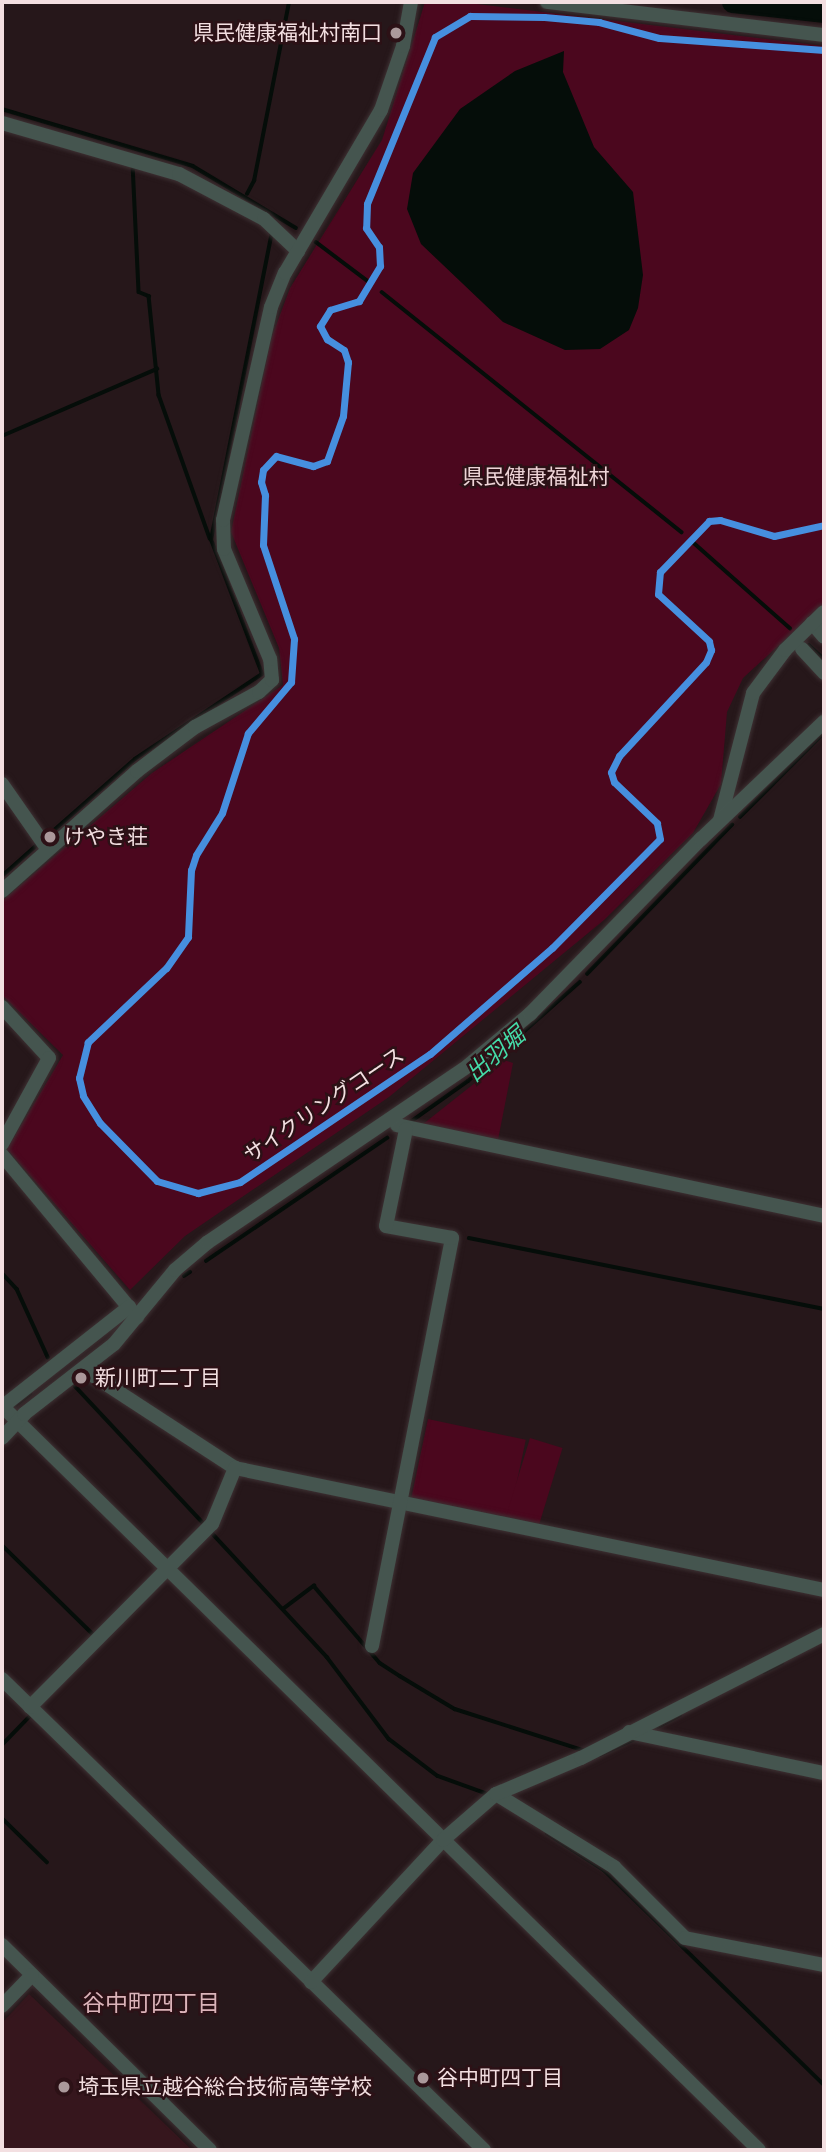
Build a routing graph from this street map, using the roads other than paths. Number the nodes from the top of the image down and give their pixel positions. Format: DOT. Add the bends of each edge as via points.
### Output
graph roads {
  1 [pos="411,2"];
  2 [pos="547,2"];
  3 [pos="824,35"];
  4 [pos="2,123"];
  5 [pos="298,251"];
  6 [pos="824,612"];
  7 [pos="812,623"];
  8 [pos="824,637"];
  9 [pos="802,649"];
  10 [pos="824,673"];
  11 [pos="824,722"];
  12 [pos="2,784"];
  13 [pos="720,820"];
  14 [pos="48,850"];
  15 [pos="2,891"];
  16 [pos="2,1007"];
  17 [pos="390,1122"];
  18 [pos="406,1129"];
  19 [pos="2,1144"];
  20 [pos="2,1155"];
  21 [pos="824,1216"];
  22 [pos="133,1312"];
  23 [pos="83,1369"];
  24 [pos="2,1406"];
  25 [pos="17,1421"];
  26 [pos="2,1438"];
  27 [pos="235,1468"];
  28 [pos="400,1504"];
  29 [pos="166,1571"];
  30 [pos="824,1590"];
  31 [pos="824,1634"];
  32 [pos="372,1646"];
  33 [pos="2,1679"];
  34 [pos="30,1707"];
  35 [pos="629,1732"];
  36 [pos="824,1773"];
  37 [pos="496,1794"];
  38 [pos="443,1840"];
  39 [pos="2,1945"];
  40 [pos="824,1965"];
  41 [pos="32,1975"];
  42 [pos="312,1982"];
  43 [pos="2,2006"];
  44 [pos="210,2150"];
  45 [pos="484,2150"];
  46 [pos="759,2150"];
  1 -- 5 [label="street" via="403,46 381,110"];
  2 -- 3 [label="street"];
  4 -- 5 [label="street" via="179,174 264,219"];
  5 -- 14 [label="street" via="264,326 223,520 224,549 270,659 272,680 182,736"];
  6 -- 7 [label="street"];
  7 -- 8 [label="street"];
  7 -- 13 [label="street" via="766,672 753,693"];
  9 -- 10 [label="street"];
  11 -- 13 [label="street"];
  12 -- 14 [label="street"];
  13 -- 17 [label="street" via="530,1013 469,1065"];
  14 -- 15 [label="street"];
  16 -- 19 [label="street" via="49,1058"];
  17 -- 18 [label="street"];
  17 -- 22 [label="street" via="208,1242"];
  18 -- 21 [label="street"];
  18 -- 28 [label="street" via="386,1226 452,1238"];
  20 -- 22 [label="street"];
  22 -- 23 [label="street" via="114,1344"];
  22 -- 24 [label="street"];
  23 -- 25 [label="street"];
  23 -- 27 [label="street"];
  24 -- 25 [label="street"];
  25 -- 26 [label="street"];
  25 -- 29 [label="street"];
  27 -- 28 [label="street"];
  27 -- 29 [label="street" via="212,1524"];
  28 -- 30 [label="street"];
  28 -- 32 [label="street"];
  29 -- 34 [label="street"];
  29 -- 38 [label="street"];
  31 -- 35 [label="street"];
  33 -- 34 [label="street"];
  34 -- 42 [label="street"];
  35 -- 36 [label="street"];
  35 -- 37 [label="street"];
  37 -- 38 [label="street"];
  37 -- 40 [label="street" via="614,1867 685,1938"];
  38 -- 42 [label="street"];
  38 -- 46 [label="street"];
  39 -- 41 [label="street"];
  41 -- 43 [label="street"];
  41 -- 44 [label="street"];
  42 -- 45 [label="street"];
}
